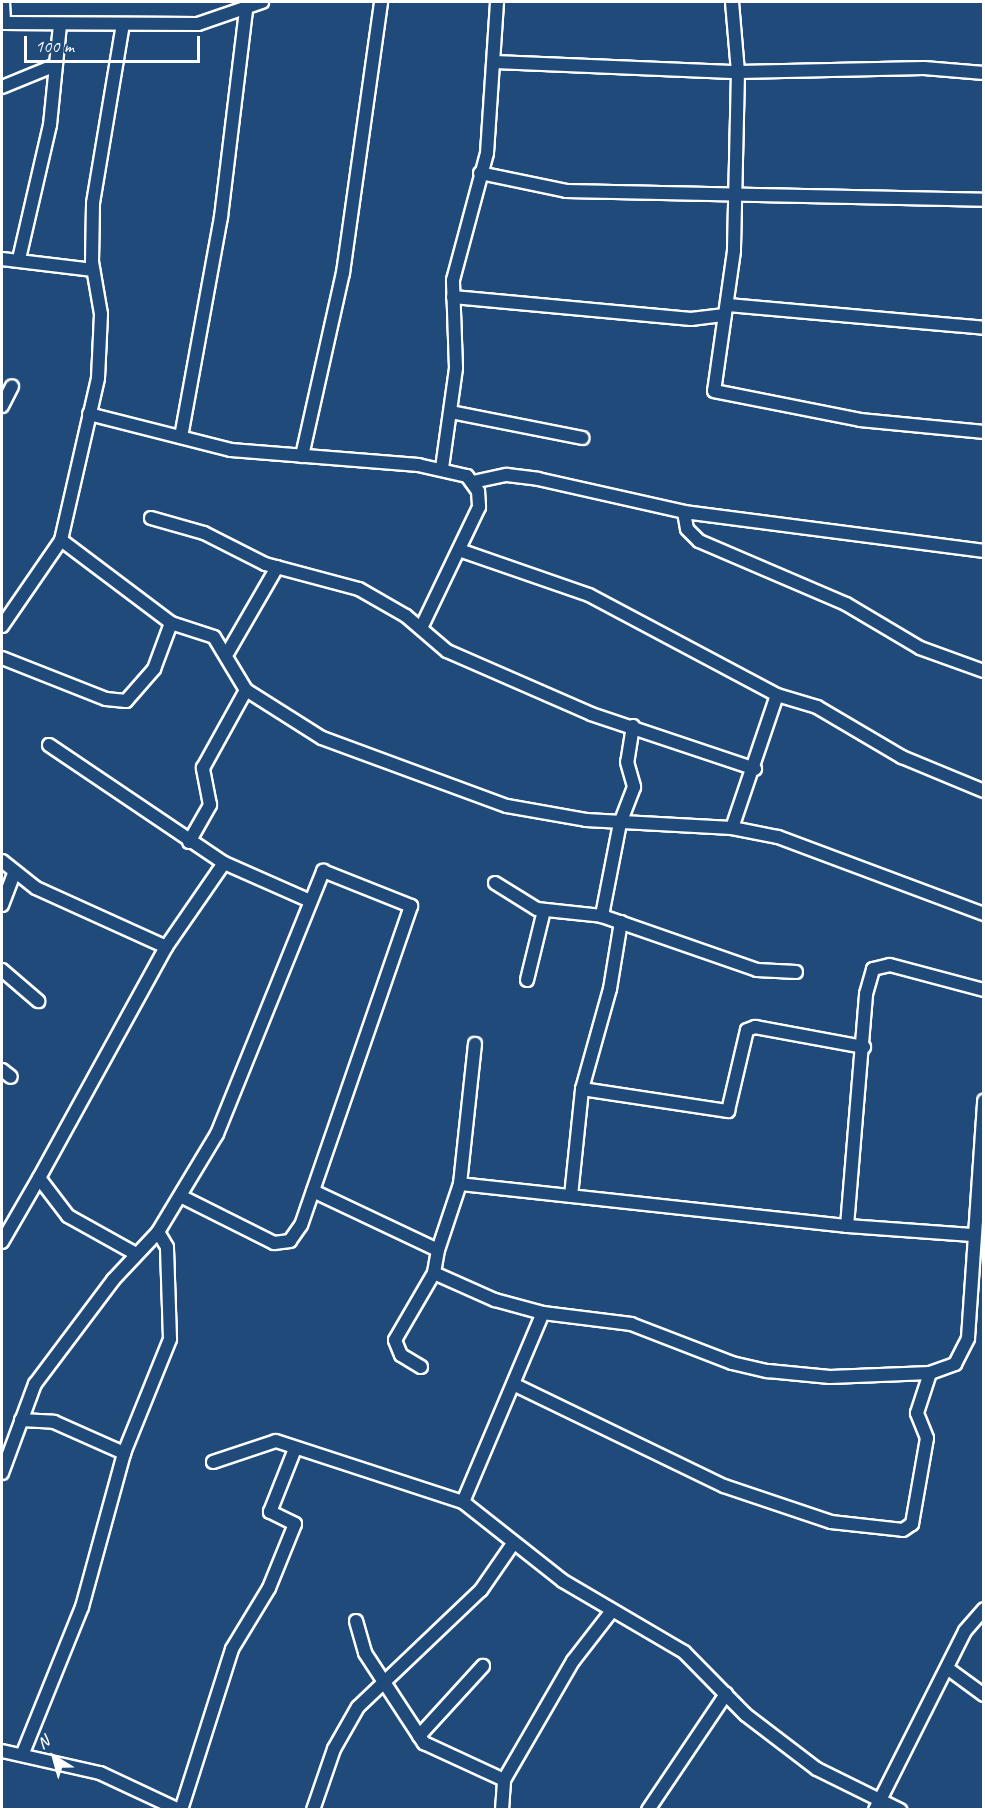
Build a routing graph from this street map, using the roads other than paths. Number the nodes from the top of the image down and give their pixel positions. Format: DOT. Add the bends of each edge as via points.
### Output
graph roads {
  1 [pos="3,2"];
  2 [pos="262,2"];
  3 [pos="381,2"];
  4 [pos="497,2"];
  5 [pos="732,2"];
  6 [pos="246,10"];
  7 [pos="3,23"];
  8 [pos="60,24"];
  9 [pos="123,24"];
  10 [pos="495,62"];
  11 [pos="56,65"];
  12 [pos="738,72"];
  13 [pos="984,73"];
  14 [pos="2,87"];
  15 [pos="480,173"];
  16 [pos="734,194"];
  17 [pos="984,200"];
  18 [pos="2,259"];
  19 [pos="19,259"];
  20 [pos="93,270"];
  21 [pos="453,297"];
  22 [pos="726,310"];
  23 [pos="984,328"];
  24 [pos="12,386"];
  25 [pos="2,406"];
  26 [pos="451,412"];
  27 [pos="89,414"];
  28 [pos="984,432"];
  29 [pos="182,437"];
  30 [pos="582,438"];
  31 [pos="302,456"];
  32 [pos="442,468"];
  33 [pos="473,482"];
  34 [pos="684,512"];
  35 [pos="151,518"];
  36 [pos="61,540"];
  37 [pos="462,550"];
  38 [pos="984,552"];
  39 [pos="277,567"];
  40 [pos="171,623"];
  41 [pos="2,626"];
  42 [pos="421,628"];
  43 [pos="228,652"];
  44 [pos="2,658"];
  45 [pos="984,671"];
  46 [pos="246,690"];
  47 [pos="777,695"];
  48 [pos="633,726"];
  49 [pos="50,745"];
  50 [pos="755,769"];
  51 [pos="984,791"];
  52 [pos="620,823"];
  53 [pos="732,828"];
  54 [pos="189,842"];
  55 [pos="2,861"];
  56 [pos="224,863"];
  57 [pos="14,874"];
  58 [pos="495,883"];
  59 [pos="308,900"];
  60 [pos="2,905"];
  61 [pos="544,910"];
  62 [pos="984,914"];
  63 [pos="602,916"];
  64 [pos="621,922"];
  65 [pos="166,947"];
  66 [pos="2,970"];
  67 [pos="796,972"];
  68 [pos="527,980"];
  69 [pos="984,990"];
  70 [pos="38,1000"];
  71 [pos="475,1044"];
  72 [pos="864,1047"];
  73 [pos="582,1089"];
  74 [pos="984,1101"];
  75 [pos="39,1178"];
  76 [pos="460,1184"];
  77 [pos="313,1191"];
  78 [pos="571,1196"];
  79 [pos="182,1197"];
  80 [pos="847,1226"];
  81 [pos="158,1232"];
  82 [pos="974,1235"];
  83 [pos="2,1242"];
  84 [pos="438,1250"];
  85 [pos="136,1254"];
  86 [pos="434,1272"];
  87 [pos="543,1313"];
  88 [pos="421,1367"];
  89 [pos="930,1373"];
  90 [pos="515,1385"];
  91 [pos="21,1420"];
  92 [pos="295,1449"];
  93 [pos="124,1454"];
  94 [pos="213,1462"];
  95 [pos="2,1473"];
  96 [pos="463,1502"];
  97 [pos="512,1545"];
  98 [pos="984,1609"];
  99 [pos="611,1612"];
  100 [pos="356,1621"];
  101 [pos="483,1666"];
  102 [pos="947,1668"];
  103 [pos="385,1678"];
  104 [pos="726,1694"];
  105 [pos="984,1695"];
  106 [pos="419,1736"];
  107 [pos="2,1750"];
  108 [pos="24,1753"];
  109 [pos="504,1780"];
  110 [pos="878,1804"];
  111 [pos="180,1809"];
  112 [pos="313,1809"];
  113 [pos="502,1809"];
  114 [pos="648,1809"];
  115 [pos="900,1809"];
  1 -- 7 [label="street"];
  2 -- 6 [label="street"];
  3 -- 31 [label="street" via="343,273"];
  4 -- 10 [label="street"];
  5 -- 12 [label="street"];
  6 -- 9 [label="street" via="198,24"];
  6 -- 29 [label="street" via="221,217"];
  7 -- 8 [label="street"];
  8 -- 9 [label="street"];
  8 -- 11 [label="street"];
  9 -- 20 [label="street" via="93,203"];
  10 -- 12 [label="street"];
  10 -- 15 [label="street" via="489,135"];
  11 -- 14 [label="street"];
  11 -- 19 [label="street" via="50,126"];
  12 -- 13 [label="street" via="924,68"];
  12 -- 16 [label="street"];
  15 -- 16 [label="street" via="566,191"];
  15 -- 21 [label="street" via="458,257"];
  16 -- 17 [label="street"];
  16 -- 22 [label="street"];
  18 -- 19 [label="street"];
  19 -- 20 [label="street" via="62,270"];
  20 -- 27 [label="street" via="102,352"];
  21 -- 22 [label="street" via="690,319"];
  21 -- 26 [label="street"];
  22 -- 23 [label="street"];
  22 -- 28 [label="street" via="715,393 860,420"];
  24 -- 25 [label="street"];
  26 -- 30 [label="street"];
  26 -- 32 [label="street"];
  27 -- 29 [label="street"];
  27 -- 36 [label="street"];
  29 -- 31 [label="street" via="231,450"];
  31 -- 32 [label="street"];
  32 -- 33 [label="street"];
  33 -- 34 [label="street" via="507,475 538,479"];
  33 -- 37 [label="street" via="479,507"];
  34 -- 38 [label="street"];
  34 -- 45 [label="street" via="687,529 699,541 846,604 920,648"];
  35 -- 39 [label="street" via="189,527"];
  36 -- 40 [label="street"];
  36 -- 41 [label="street"];
  37 -- 42 [label="street"];
  37 -- 47 [label="street" via="589,595"];
  39 -- 42 [label="street" via="359,589"];
  39 -- 43 [label="street"];
  40 -- 43 [label="street" via="214,637"];
  40 -- 44 [label="street" via="154,669 126,701 106,699"];
  42 -- 48 [label="street" via="447,651"];
  43 -- 46 [label="street"];
  46 -- 52 [label="street" via="322,738 507,806"];
  46 -- 54 [label="street" via="203,768 210,805"];
  47 -- 50 [label="street"];
  47 -- 51 [label="street" via="817,707 902,757"];
  48 -- 50 [label="street"];
  48 -- 52 [label="street" via="627,762 634,787"];
  49 -- 54 [label="street"];
  50 -- 53 [label="street"];
  52 -- 53 [label="street"];
  52 -- 63 [label="street"];
  53 -- 62 [label="street" via="820,850"];
  54 -- 56 [label="street"];
  55 -- 57 [label="street"];
  56 -- 59 [label="street"];
  56 -- 65 [label="street"];
  57 -- 60 [label="street"];
  57 -- 65 [label="street"];
  58 -- 61 [label="street"];
  59 -- 77 [label="street" via="323,871 330,871 412,910"];
  59 -- 79 [label="street" via="217,1134"];
  61 -- 63 [label="street"];
  61 -- 68 [label="street"];
  63 -- 64 [label="street"];
  64 -- 67 [label="street" via="757,970"];
  64 -- 73 [label="street" via="610,989"];
  65 -- 75 [label="street"];
  66 -- 70 [label="street"];
  69 -- 72 [label="street" via="880,963 873,969 866,994"];
  71 -- 76 [label="street"];
  72 -- 73 [label="street" via="755,1027 747,1030 728,1112"];
  72 -- 80 [label="street"];
  73 -- 78 [label="street"];
  74 -- 82 [label="street"];
  75 -- 83 [label="street"];
  75 -- 85 [label="street" via="68,1216"];
  76 -- 78 [label="street"];
  76 -- 84 [label="street"];
  77 -- 79 [label="street" via="301,1225 282,1244"];
  77 -- 84 [label="street"];
  78 -- 80 [label="street"];
  79 -- 81 [label="street"];
  80 -- 82 [label="street"];
  81 -- 85 [label="street"];
  81 -- 93 [label="street" via="167,1247 172,1328"];
  82 -- 89 [label="street" via="966,1347 955,1364"];
  84 -- 86 [label="street"];
  85 -- 91 [label="street" via="58,1348 35,1384"];
  86 -- 87 [label="street" via="495,1300"];
  86 -- 88 [label="street" via="394,1340 401,1356"];
  87 -- 89 [label="street" via="631,1323 732,1364 768,1371 830,1377"];
  87 -- 90 [label="street"];
  89 -- 90 [label="street" via="917,1413 927,1438 912,1524 903,1530 831,1522 724,1486"];
  90 -- 96 [label="street"];
  91 -- 93 [label="street" via="54,1422"];
  91 -- 95 [label="street"];
  92 -- 94 [label="street" via="276,1442"];
  92 -- 96 [label="street"];
  92 -- 111 [label="street" via="270,1512 295,1524 269,1588 232,1649"];
  93 -- 108 [label="street" via="82,1607"];
  96 -- 97 [label="street" via="486,1516"];
  97 -- 99 [label="street"];
  97 -- 103 [label="street" via="481,1590"];
  98 -- 102 [label="street"];
  99 -- 104 [label="street" via="684,1652"];
  99 -- 109 [label="street" via="573,1661"];
  100 -- 103 [label="street" via="365,1653"];
  101 -- 106 [label="street"];
  102 -- 105 [label="street"];
  102 -- 110 [label="street"];
  103 -- 106 [label="street"];
  103 -- 112 [label="street" via="348,1723"];
  104 -- 110 [label="street" via="768,1734 817,1769"];
  104 -- 114 [label="street"];
  106 -- 109 [label="street" via="429,1748"];
  107 -- 108 [label="street"];
  108 -- 111 [label="street" via="100,1773"];
  109 -- 113 [label="street"];
  110 -- 115 [label="street"];
}
